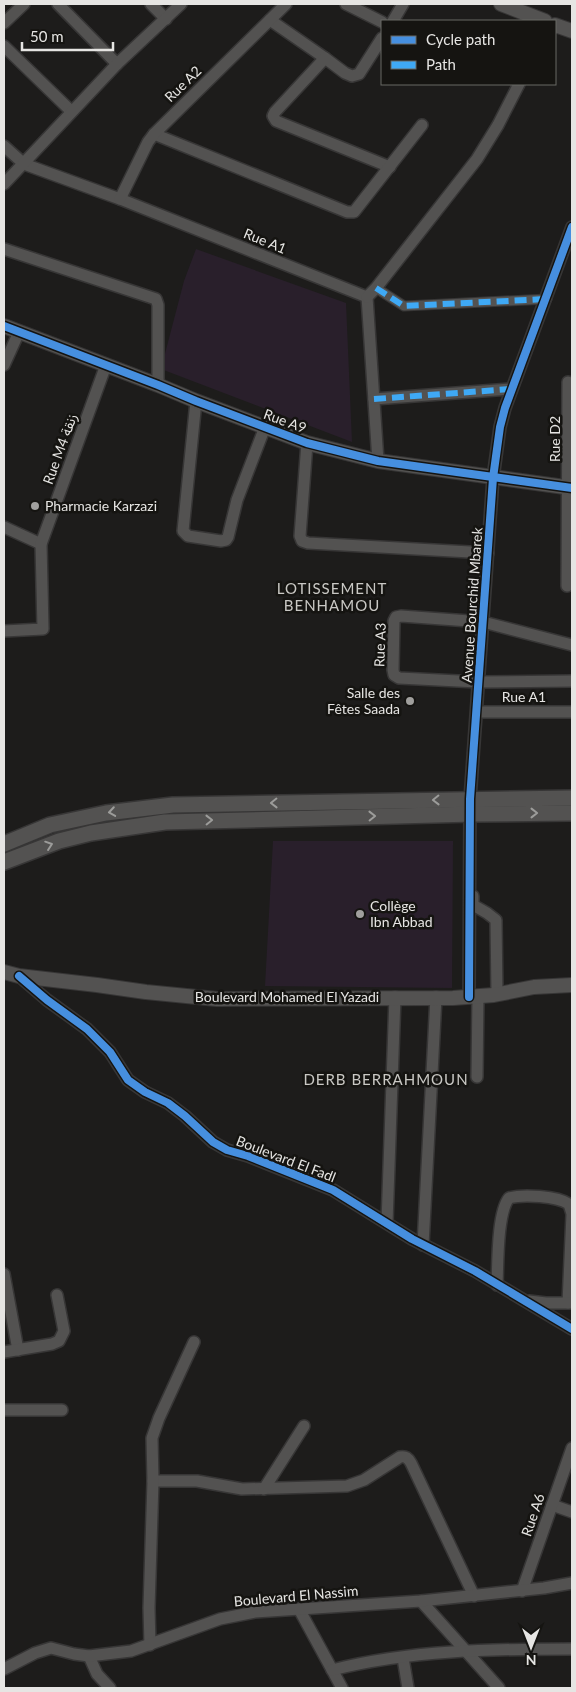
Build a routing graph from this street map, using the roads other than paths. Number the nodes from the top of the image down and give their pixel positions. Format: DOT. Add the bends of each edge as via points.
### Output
graph roads {
  1 [pos="24,4"];
  2 [pos="58,4"];
  3 [pos="151,4"];
  4 [pos="181,4"];
  5 [pos="286,4"];
  6 [pos="346,4"];
  7 [pos="403,4"];
  8 [pos="502,4"];
  9 [pos="166,19"];
  10 [pos="270,20"];
  11 [pos="394,20"];
  12 [pos="542,20"];
  13 [pos="381,22"];
  14 [pos="4,23"];
  15 [pos="556,25"];
  16 [pos="572,31"];
  17 [pos="381,40"];
  18 [pos="4,46"];
  19 [pos="325,58"];
  20 [pos="117,64"];
  21 [pos="518,85"];
  22 [pos="70,111"];
  23 [pos="422,125"];
  24 [pos="154,134"];
  25 [pos="4,146"];
  26 [pos="24,164"];
  27 [pos="390,167"];
  28 [pos="4,184"];
  29 [pos="120,199"];
  30 [pos="572,227"];
  31 [pos="4,249"];
  32 [pos="376,288"];
  33 [pos="366,297"];
  34 [pos="546,299"];
  35 [pos="4,326"];
  36 [pos="19,332"];
  37 [pos="4,365"];
  38 [pos="106,366"];
  39 [pos="568,382"];
  40 [pos="158,385"];
  41 [pos="511,389"];
  42 [pos="374,399"];
  43 [pos="196,401"];
  44 [pos="265,427"];
  45 [pos="307,442"];
  46 [pos="378,462"];
  47 [pos="493,478"];
  48 [pos="570,488"];
  49 [pos="4,527"];
  50 [pos="41,544"];
  51 [pos="488,553"];
  52 [pos="567,586"];
  53 [pos="482,622"];
  54 [pos="4,631"];
  55 [pos="572,645"];
  56 [pos="572,681"];
  57 [pos="478,682"];
  58 [pos="477,712"];
  59 [pos="572,712"];
  60 [pos="572,798"];
  61 [pos="471,809"];
  62 [pos="572,813"];
  63 [pos="4,844"];
  64 [pos="4,862"];
  65 [pos="4,972"];
  66 [pos="19,976"];
  67 [pos="572,985"];
  68 [pos="497,994"];
  69 [pos="473,996"];
  70 [pos="395,997"];
  71 [pos="436,997"];
  72 [pos="477,1077"];
  73 [pos="387,1223"];
  74 [pos="423,1245"];
  75 [pos="4,1274"];
  76 [pos="497,1285"];
  77 [pos="57,1296"];
  78 [pos="524,1300"];
  79 [pos="570,1303"];
  80 [pos="572,1329"];
  81 [pos="194,1342"];
  82 [pos="18,1350"];
  83 [pos="4,1352"];
  84 [pos="4,1410"];
  85 [pos="62,1410"];
  86 [pos="304,1426"];
  87 [pos="572,1448"];
  88 [pos="153,1481"];
  89 [pos="264,1489"];
  90 [pos="552,1505"];
  91 [pos="572,1512"];
  92 [pos="572,1583"];
  93 [pos="522,1591"];
  94 [pos="474,1596"];
  95 [pos="421,1601"];
  96 [pos="299,1609"];
  97 [pos="150,1645"];
  98 [pos="572,1649"];
  99 [pos="466,1650"];
  100 [pos="89,1656"];
  101 [pos="403,1658"];
  102 [pos="4,1669"];
  103 [pos="332,1670"];
  104 [pos="110,1688"];
  105 [pos="342,1688"];
  106 [pos="408,1688"];
  107 [pos="499,1688"];
  1 -- 14 [label="street"];
  2 -- 20 [label="street"];
  3 -- 9 [label="street"];
  4 -- 9 [label="street"];
  5 -- 10 [label="street, Rue A2"];
  6 -- 13 [label="street"];
  7 -- 11 [label="street"];
  8 -- 12 [label="street"];
  9 -- 20 [label="street"];
  10 -- 19 [label="street"];
  10 -- 24 [label="street, Rue A2"];
  15 -- 16 [label="street"];
  17 -- 19 [label="street" via="359,74 345,73"];
  18 -- 22 [label="street"];
  19 -- 27 [label="street" via="273,116 276,121"];
  20 -- 22 [label="street"];
  21 -- 32 [label="street" via="488,143"];
  22 -- 26 [label="street"];
  23 -- 27 [label="street"];
  24 -- 27 [label="street" via="347,212 358,208"];
  24 -- 29 [label="street, Rue A2"];
  25 -- 26 [label="street, Rue A1"];
  26 -- 28 [label="street"];
  26 -- 29 [label="street, Rue A1"];
  29 -- 33 [label="street, Rue A1"];
  30 -- 34 [label="street, Avenue Bourchid Mbarek"];
  31 -- 40 [label="street" via="156,299"];
  32 -- 33 [label="street"];
  32 -- 34 [label="street" via="404,306"];
  33 -- 42 [label="street"];
  34 -- 41 [label="street, Avenue Bourchid Mbarek"];
  35 -- 36 [label="street, Rue A9"];
  36 -- 37 [label="street"];
  36 -- 38 [label="street, Rue A9"];
  38 -- 40 [label="street, Rue A9"];
  38 -- 50 [label="street, Rue M4 زنقة"];
  39 -- 48 [label="street, Rue D2"];
  40 -- 43 [label="street, Rue A9"];
  41 -- 42 [label="street"];
  41 -- 47 [label="street, Avenue Bourchid Mbarek" via="500,427"];
  42 -- 46 [label="street"];
  43 -- 44 [label="street, Rue A9"];
  43 -- 44 [label="street" via="184,535 226,540 237,500"];
  44 -- 45 [label="street, Rue A9"];
  45 -- 46 [label="street, Rue A9"];
  45 -- 51 [label="street" via="302,541"];
  46 -- 47 [label="street, Rue A9"];
  47 -- 48 [label="street, Rue A9"];
  47 -- 51 [label="street, Avenue Bourchid Mbarek"];
  48 -- 52 [label="street, Rue D2"];
  49 -- 50 [label="street"];
  50 -- 54 [label="street" via="43,629"];
  51 -- 53 [label="street, Avenue Bourchid Mbarek"];
  53 -- 55 [label="street, Rue A3"];
  53 -- 57 [label="street, Avenue Bourchid Mbarek"];
  53 -- 57 [label="street, Rue A3" via="401,616 394,622 394,676"];
  56 -- 57 [label="street, Rue A3"];
  57 -- 58 [label="street, Avenue Bourchid Mbarek"];
  58 -- 59 [label="street, Rue A1"];
  58 -- 61 [label="street, Avenue Bourchid Mbarek"];
  60 -- 61 [label="main road"];
  61 -- 62 [label="main road, one-way"];
  61 -- 63 [label="main road, one-way" via="164,806 106,813 50,826"];
  64 -- 61 [label="main road, one-way" via="59,841 91,833 165,822"];
  61 -- 68 [label="street" via="473,903 496,920"];
  61 -- 69 [label="street, Avenue Bourchid Mbarek"];
  65 -- 66 [label="street, Boulevard Mohamed El Yazadi"];
  66 -- 70 [label="street, Boulevard Mohamed El Yazadi" via="194,998"];
  66 -- 73 [label="street, Boulevard El Fadl" via="110,1052 128,1080 168,1103 219,1145 333,1190"];
  67 -- 68 [label="street, Boulevard Mohamed El Yazadi" via="534,987"];
  68 -- 69 [label="street, Boulevard Mohamed El Yazadi"];
  69 -- 71 [label="street, Boulevard Mohamed El Yazadi"];
  69 -- 72 [label="street, Avenue Bourchid Mbarek"];
  70 -- 71 [label="street, Boulevard Mohamed El Yazadi"];
  70 -- 73 [label="street"];
  71 -- 74 [label="street"];
  73 -- 74 [label="street, Boulevard El Fadl"];
  74 -- 76 [label="street, Boulevard El Fadl"];
  75 -- 82 [label="street"];
  76 -- 78 [label="street, Boulevard El Fadl"];
  76 -- 79 [label="street" via="501,1221 506,1202 516,1196 560,1199 569,1204 572,1214"];
  77 -- 82 [label="street" via="64,1331 62,1337 52,1344"];
  78 -- 79 [label="street"];
  78 -- 80 [label="street, Boulevard El Fadl"];
  81 -- 88 [label="street" via="153,1433"];
  82 -- 83 [label="street"];
  84 -- 85 [label="street"];
  86 -- 89 [label="street"];
  87 -- 90 [label="street, Rue A6"];
  88 -- 89 [label="street" via="197,1481 242,1489"];
  88 -- 97 [label="street"];
  89 -- 94 [label="street" via="352,1485 400,1457 408,1458"];
  90 -- 91 [label="street"];
  90 -- 93 [label="street, Rue A6"];
  92 -- 93 [label="street, Boulevard El Nassim"];
  93 -- 94 [label="street, Boulevard El Nassim"];
  94 -- 95 [label="street, Boulevard El Nassim"];
  95 -- 96 [label="street, Boulevard El Nassim"];
  95 -- 99 [label="street"];
  96 -- 97 [label="street, Boulevard El Nassim" via="236,1616"];
  96 -- 103 [label="street"];
  97 -- 100 [label="street, Boulevard El Nassim"];
  98 -- 99 [label="street"];
  99 -- 101 [label="street"];
  99 -- 107 [label="street"];
  100 -- 102 [label="street, Boulevard El Nassim" via="51,1648 34,1652"];
  100 -- 104 [label="street" via="97,1674"];
  101 -- 103 [label="street"];
  101 -- 106 [label="street"];
  103 -- 105 [label="street"];
}
